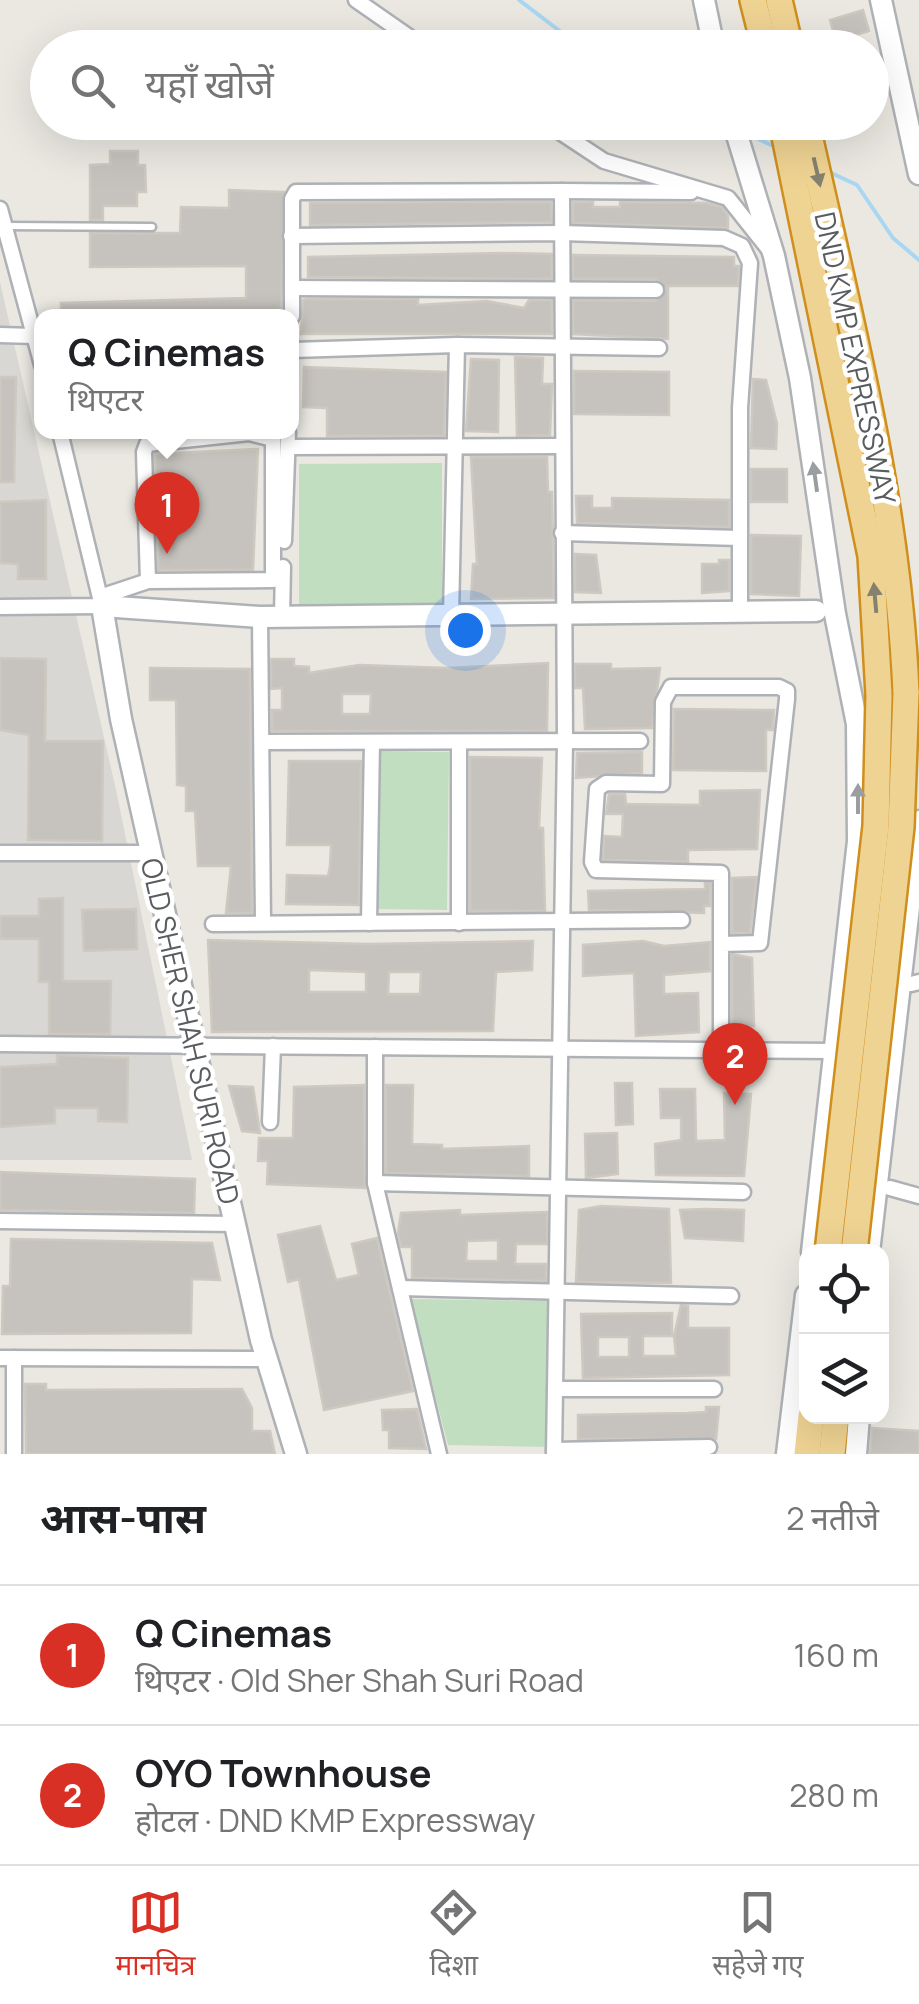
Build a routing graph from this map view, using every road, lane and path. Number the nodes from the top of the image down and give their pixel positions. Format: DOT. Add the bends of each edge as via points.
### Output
graph roads {
  1 [pos="356,0"];
  2 [pos="704,0"];
  3 [pos="754,0"];
  4 [pos="779,0"];
  5 [pos="881,0"];
  6 [pos="400,30"];
  7 [pos="710,30"];
  8 [pos="760,30"];
  9 [pos="786,30"];
  10 [pos="888,30"];
  11 [pos="889,37"];
  12 [pos="572,140"];
  13 [pos="737,140"];
  14 [pos="788,140"];
  15 [pos="808,140"];
  16 [pos="919,174"];
  17 [pos="562,190"];
  18 [pos="714,193"];
  19 [pos="2,217"];
  20 [pos="815,218"];
  21 [pos="152,227"];
  22 [pos="562,233"];
  23 [pos="291,236"];
  24 [pos="774,256"];
  25 [pos="292,288"];
  26 [pos="564,289"];
  27 [pos="656,290"];
  28 [pos="292,309"];
  29 [pos="0,336"];
  30 [pos="34,336"];
  31 [pos="457,345"];
  32 [pos="565,347"];
  33 [pos="299,348"];
  34 [pos="659,348"];
  35 [pos="62,439"];
  36 [pos="198,439"];
  37 [pos="273,439"];
  38 [pos="288,439"];
  39 [pos="561,446"];
  40 [pos="456,447"];
  41 [pos="562,533"];
  42 [pos="739,538"];
  43 [pos="148,581"];
  44 [pos="101,601"];
  45 [pos="0,607"];
  46 [pos="816,612"];
  47 [pos="740,613"];
  48 [pos="451,615"];
  49 [pos="563,615"];
  50 [pos="271,617"];
  51 [pos="857,724"];
  52 [pos="919,736"];
  53 [pos="565,741"];
  54 [pos="640,741"];
  55 [pos="262,742"];
  56 [pos="372,742"];
  57 [pos="459,742"];
  58 [pos="919,821"];
  59 [pos="151,853"];
  60 [pos="0,854"];
  61 [pos="682,920"];
  62 [pos="458,922"];
  63 [pos="562,922"];
  64 [pos="263,923"];
  65 [pos="369,923"];
  66 [pos="214,924"];
  67 [pos="909,924"];
  68 [pos="849,930"];
  69 [pos="721,944"];
  70 [pos="0,1044"];
  71 [pos="194,1045"];
  72 [pos="273,1046"];
  73 [pos="375,1047"];
  74 [pos="560,1048"];
  75 [pos="720,1048"];
  76 [pos="836,1050"];
  77 [pos="270,1122"];
  78 [pos="375,1183"];
  79 [pos="558,1188"];
  80 [pos="890,1188"];
  81 [pos="742,1192"];
  82 [pos="919,1196"];
  83 [pos="0,1221"];
  84 [pos="235,1224"];
  85 [pos="813,1244"];
  86 [pos="829,1244"];
  87 [pos="855,1244"];
  88 [pos="870,1244"];
  89 [pos="400,1288"];
  90 [pos="557,1292"];
  91 [pos="731,1296"];
  92 [pos="801,1334"];
  93 [pos="7,1358"];
  94 [pos="267,1359"];
  95 [pos="555,1389"];
  96 [pos="714,1389"];
  97 [pos="810,1424"];
  98 [pos="835,1424"];
  99 [pos="858,1424"];
  100 [pos="710,1448"];
  101 [pos="554,1452"];
  102 [pos="14,1454"];
  103 [pos="296,1454"];
  104 [pos="440,1454"];
  105 [pos="787,1454"];
  106 [pos="807,1454"];
  107 [pos="832,1454"];
  108 [pos="856,1454"];
  1 -- 6 [label="street"];
  2 -- 7 [label="street"];
  3 -- 8 [label="highway"];
  4 -- 9 [label="highway"];
  5 -- 10 [label="street"];
  11 -- 16 [label="street"];
  12 -- 18 [label="street" via="604,161"];
  13 -- 24 [label="street"];
  14 -- 20 [label="highway, DND KMP EXPRESSWAY"];
  15 -- 20 [label="highway, DND KMP EXPRESSWAY, one-way"];
  17 -- 18 [label="street"];
  17 -- 22 [label="street"];
  17 -- 23 [label="street" via="296,192"];
  18 -- 24 [label="street" via="732,202"];
  19 -- 21 [label="lane"];
  19 -- 30 [label="street"];
  86 -- 20 [label="highway, DND KMP EXPRESSWAY, one-way, bridge" via="876,826 879,695 871,556"];
  20 -- 87 [label="highway, DND KMP EXPRESSWAY, bridge" via="896,548 906,693 901,828"];
  22 -- 23 [label="street"];
  22 -- 26 [label="street"];
  22 -- 42 [label="street" via="724,238 748,253"];
  23 -- 25 [label="street"];
  51 -- 24 [label="street, one-way"];
  25 -- 26 [label="street"];
  25 -- 28 [label="street"];
  26 -- 27 [label="street"];
  26 -- 32 [label="street"];
  29 -- 30 [label="street"];
  31 -- 32 [label="street"];
  31 -- 33 [label="street"];
  31 -- 40 [label="street"];
  32 -- 34 [label="street"];
  32 -- 39 [label="street"];
  35 -- 44 [label="street"];
  36 -- 43 [label="street" via="148,444 144,452"];
  37 -- 43 [label="street" via="273,580"];
  38 -- 40 [label="street"];
  38 -- 50 [label="street"];
  39 -- 40 [label="street"];
  39 -- 41 [label="street"];
  40 -- 48 [label="street"];
  41 -- 42 [label="street"];
  41 -- 49 [label="street"];
  42 -- 47 [label="street"];
  43 -- 44 [label="street"];
  44 -- 45 [label="street"];
  44 -- 50 [label="street"];
  44 -- 59 [label="street, OLD SHER SHAH SURI ROAD"];
  46 -- 47 [label="street"];
  47 -- 49 [label="street"];
  48 -- 49 [label="street"];
  48 -- 50 [label="street"];
  49 -- 53 [label="street"];
  50 -- 55 [label="street"];
  51 -- 52 [label="street" via="892,736"];
  68 -- 51 [label="street, one-way" via="858,841"];
  53 -- 54 [label="street"];
  53 -- 57 [label="street"];
  53 -- 63 [label="street"];
  55 -- 56 [label="street"];
  55 -- 64 [label="street"];
  56 -- 57 [label="street"];
  56 -- 65 [label="street"];
  57 -- 62 [label="street"];
  58 -- 67 [label="street"];
  59 -- 60 [label="street"];
  59 -- 71 [label="street, OLD SHER SHAH SURI ROAD"];
  61 -- 63 [label="street"];
  62 -- 63 [label="street"];
  62 -- 65 [label="street"];
  63 -- 74 [label="street"];
  64 -- 65 [label="street"];
  64 -- 66 [label="street"];
  67 -- 68 [label="street"];
  67 -- 88 [label="street"];
  68 -- 76 [label="street"];
  69 -- 69 [label="street" via="720,873 596,870 597,788 662,784 663,702 671,687 779,687 788,699 760,943"];
  69 -- 75 [label="street"];
  70 -- 71 [label="street"];
  71 -- 72 [label="street"];
  71 -- 84 [label="street, OLD SHER SHAH SURI ROAD"];
  72 -- 73 [label="street"];
  72 -- 77 [label="street"];
  73 -- 74 [label="street"];
  73 -- 78 [label="street"];
  74 -- 75 [label="street"];
  74 -- 79 [label="street"];
  75 -- 76 [label="street"];
  76 -- 85 [label="street"];
  78 -- 79 [label="street"];
  78 -- 89 [label="street"];
  79 -- 81 [label="street"];
  79 -- 90 [label="street"];
  80 -- 82 [label="street"];
  83 -- 84 [label="street"];
  84 -- 94 [label="street, OLD SHER SHAH SURI ROAD"];
  89 -- 90 [label="street"];
  89 -- 104 [label="street"];
  90 -- 91 [label="street"];
  90 -- 95 [label="street"];
  92 -- 105 [label="street"];
  93 -- 94 [label="street"];
  93 -- 102 [label="street"];
  94 -- 103 [label="street, OLD SHER SHAH SURI ROAD"];
  95 -- 96 [label="street"];
  95 -- 101 [label="street"];
  97 -- 106 [label="highway"];
  98 -- 107 [label="highway"];
  99 -- 108 [label="street"];
  100 -- 101 [label="street"];
}
